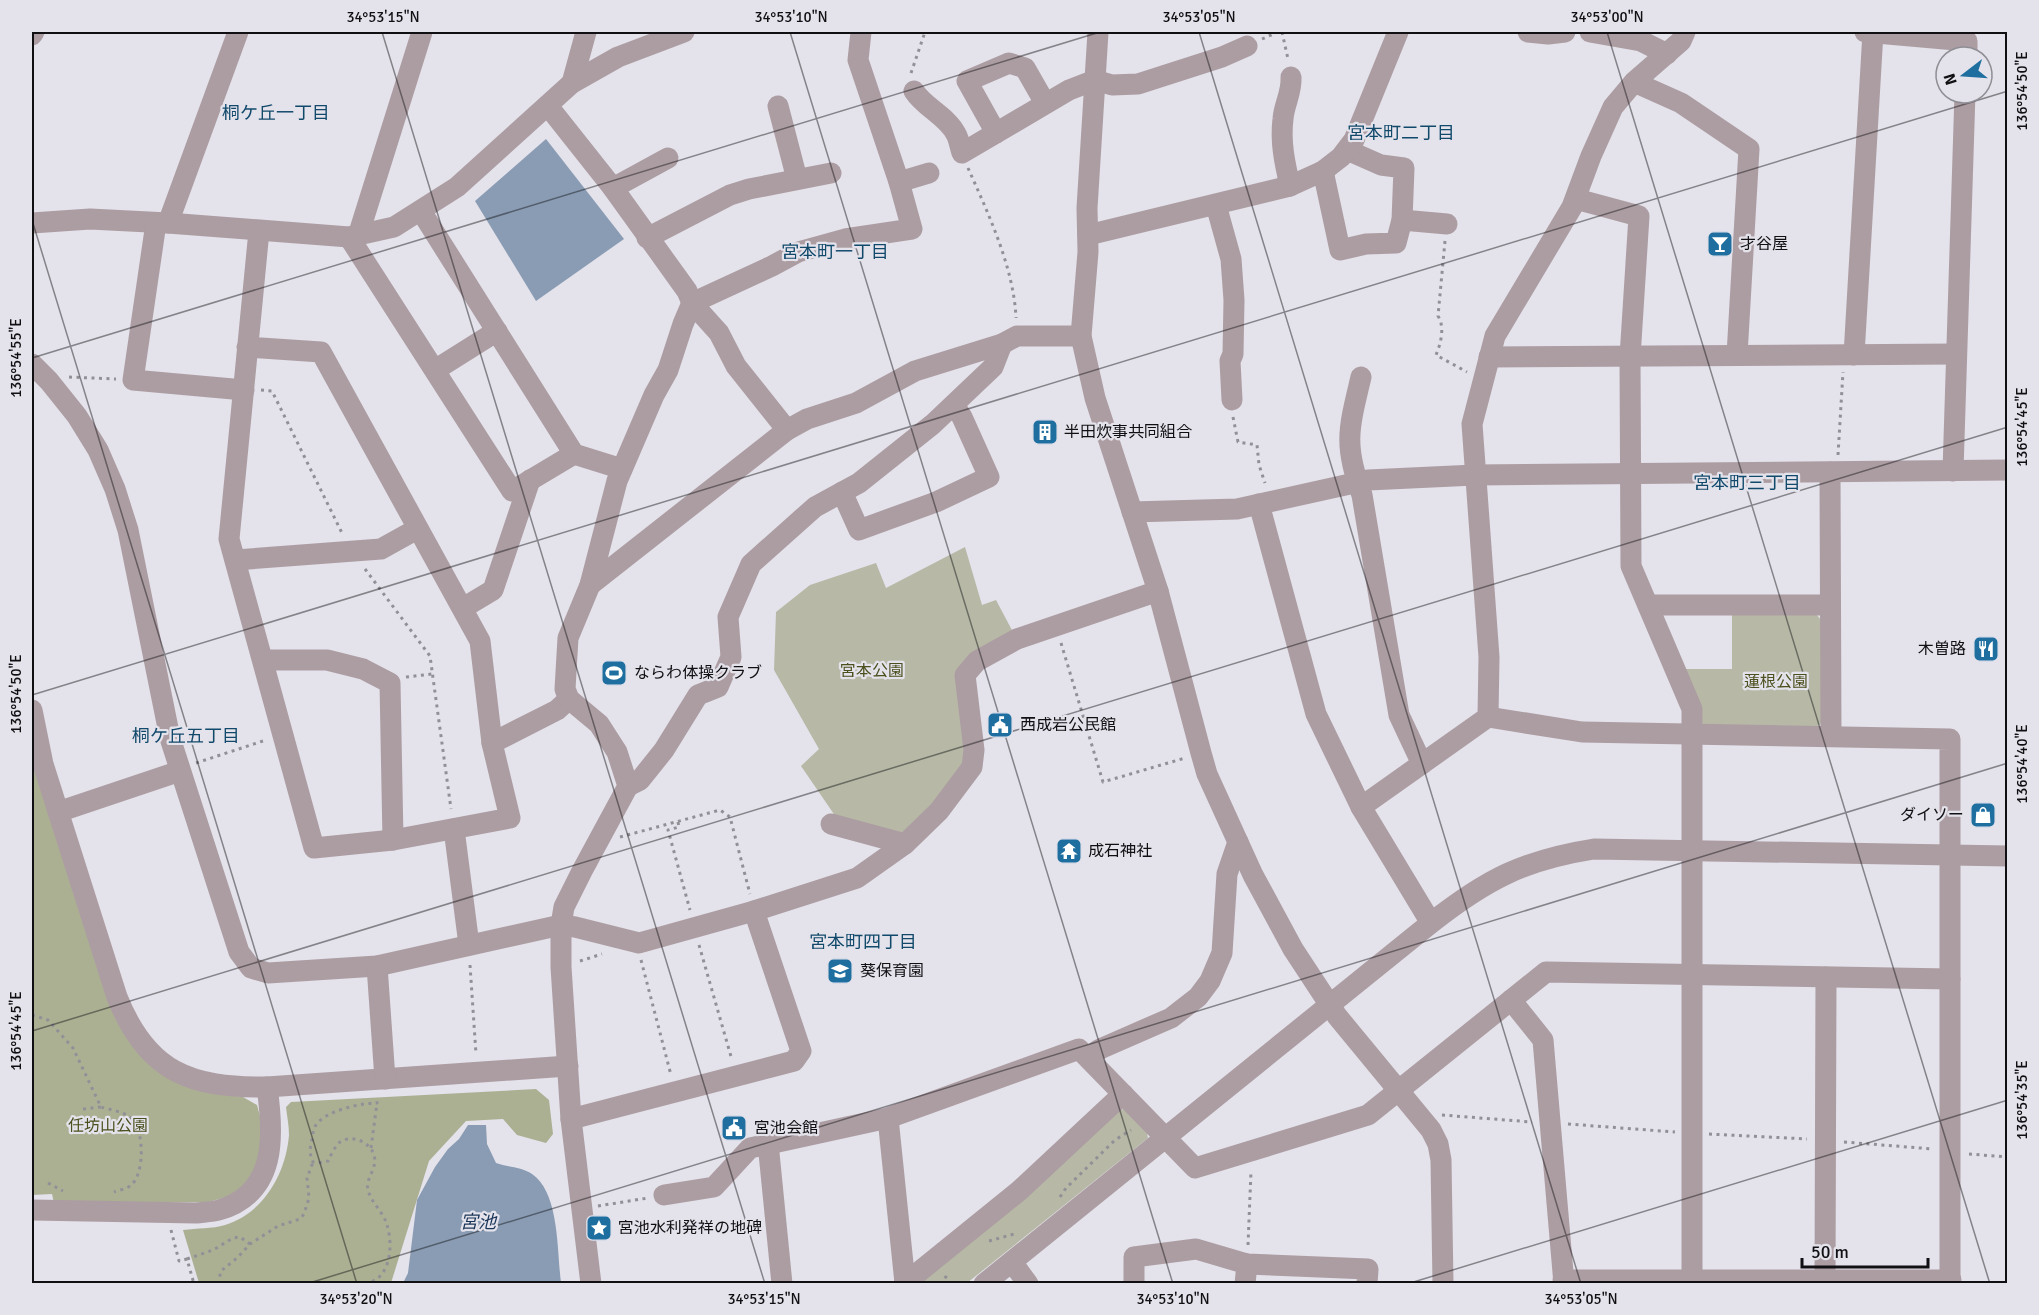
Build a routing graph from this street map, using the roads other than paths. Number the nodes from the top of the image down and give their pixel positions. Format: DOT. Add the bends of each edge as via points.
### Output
graph roads {
  1 [pos="238,32"];
  2 [pos="422,32"];
  3 [pos="586,32"];
  4 [pos="684,32"];
  5 [pos="861,32"];
  6 [pos="1098,32"];
  7 [pos="1398,32"];
  8 [pos="1528,32"];
  9 [pos="1565,32"];
  10 [pos="1590,32"];
  11 [pos="1685,32"];
  12 [pos="1870,32"];
  13 [pos="1967,45"];
  14 [pos="1247,46"];
  15 [pos="1667,54"];
  16 [pos="1291,77"];
  17 [pos="1095,80"];
  18 [pos="1634,82"];
  19 [pos="572,83"];
  20 [pos="914,92"];
  21 [pos="1045,103"];
  22 [pos="1965,105"];
  23 [pos="548,106"];
  24 [pos="778,106"];
  25 [pos="996,133"];
  26 [pos="1347,150"];
  27 [pos="668,158"];
  28 [pos="1323,171"];
  29 [pos="831,173"];
  30 [pos="929,173"];
  31 [pos="797,179"];
  32 [pos="899,182"];
  33 [pos="1290,186"];
  34 [pos="613,188"];
  35 [pos="1576,199"];
  36 [pos="1216,205"];
  37 [pos="421,211"];
  38 [pos="1402,220"];
  39 [pos="32,223"];
  40 [pos="162,223"];
  41 [pos="1447,224"];
  42 [pos="260,231"];
  43 [pos="1088,235"];
  44 [pos="353,237"];
  45 [pos="648,238"];
  46 [pos="692,303"];
  47 [pos="496,331"];
  48 [pos="1081,336"];
  49 [pos="1009,340"];
  50 [pos="247,347"];
  51 [pos="1956,354"];
  52 [pos="1737,355"];
  53 [pos="1849,355"];
  54 [pos="1489,357"];
  55 [pos="1630,357"];
  56 [pos="37,369"];
  57 [pos="435,370"];
  58 [pos="1361,377"];
  59 [pos="244,390"];
  60 [pos="1232,400"];
  61 [pos="954,405"];
  62 [pos="787,430"];
  63 [pos="574,453"];
  64 [pos="622,469"];
  65 [pos="2007,470"];
  66 [pos="1953,471"];
  67 [pos="1834,472"];
  68 [pos="1631,474"];
  69 [pos="1475,475"];
  70 [pos="530,480"];
  71 [pos="1357,482"];
  72 [pos="842,492"];
  73 [pos="1266,502"];
  74 [pos="1131,512"];
  75 [pos="417,529"];
  76 [pos="235,560"];
  77 [pos="590,585"];
  78 [pos="1158,591"];
  79 [pos="1648,605"];
  80 [pos="1830,605"];
  81 [pos="463,608"];
  82 [pos="263,660"];
  83 [pos="569,699"];
  84 [pos="32,710"];
  85 [pos="1488,717"];
  86 [pos="1691,734"];
  87 [pos="1831,736"];
  88 [pos="492,743"];
  89 [pos="1422,764"];
  90 [pos="180,769"];
  91 [pos="628,786"];
  92 [pos="1361,807"];
  93 [pos="58,812"];
  94 [pos="831,824"];
  95 [pos="454,829"];
  96 [pos="393,840"];
  97 [pos="1238,842"];
  98 [pos="905,844"];
  99 [pos="1691,850"];
  100 [pos="1950,855"];
  101 [pos="2007,856"];
  102 [pos="754,911"];
  103 [pos="1431,922"];
  104 [pos="561,925"];
  105 [pos="469,945"];
  106 [pos="377,966"];
  107 [pos="1693,975"];
  108 [pos="1826,977"];
  109 [pos="1950,979"];
  110 [pos="1511,1000"];
  111 [pos="1329,1004"];
  112 [pos="1088,1057"];
  113 [pos="568,1066"];
  114 [pos="381,1085"];
  115 [pos="267,1088"];
  116 [pos="1399,1090"];
  117 [pos="1123,1095"];
  118 [pos="888,1118"];
  119 [pos="571,1119"];
  120 [pos="1165,1137"];
  121 [pos="768,1143"];
  122 [pos="663,1195"];
  123 [pos="32,1210"];
  124 [pos="1012,1262"];
  125 [pos="1246,1274"];
  126 [pos="1692,1280"];
  127 [pos="1564,1282"];
  128 [pos="1825,1282"];
  129 [pos="1950,1282"];
  130 [pos="904,1283"];
  131 [pos="591,1284"];
  132 [pos="782,1284"];
  133 [pos="984,1284"];
  134 [pos="1028,1284"];
  135 [pos="1134,1284"];
  136 [pos="1367,1284"];
  137 [pos="1443,1284"];
  1 -- 40 [label="street"];
  2 -- 44 [label="street"];
  3 -- 19 [label="street"];
  4 -- 19 [label="street" via="618,57"];
  5 -- 32 [label="street" via="858,60"];
  6 -- 17 [label="street"];
  7 -- 26 [label="street" via="1368,109"];
  8 -- 9 [label="street"];
  10 -- 15 [label="street" via="1641,41"];
  11 -- 15 [label="street"];
  12 -- 13 [label="street" via="1967,41"];
  12 -- 53 [label="street"];
  14 -- 17 [label="street" via="1138,84 1112,85"];
  15 -- 18 [label="street"];
  16 -- 33 [label="street" via="1282,146"];
  17 -- 21 [label="street"];
  17 -- 43 [label="street"];
  18 -- 35 [label="street" via="1613,107"];
  18 -- 52 [label="street" via="1681,103 1749,149"];
  19 -- 23 [label="street"];
  20 -- 25 [label="street" via="952,128 962,153"];
  21 -- 25 [label="street"];
  21 -- 25 [label="street" via="1025,68 1009,63 967,81"];
  22 -- 51 [label="street"];
  23 -- 34 [label="street"];
  23 -- 37 [label="street" via="457,187"];
  24 -- 31 [label="street"];
  26 -- 28 [label="street"];
  26 -- 38 [label="street" via="1381,165 1404,168"];
  27 -- 34 [label="street"];
  28 -- 33 [label="street"];
  28 -- 38 [label="street" via="1340,250 1396,243"];
  29 -- 31 [label="street"];
  30 -- 32 [label="street"];
  31 -- 45 [label="street" via="730,195"];
  32 -- 46 [label="street" via="912,229 845,239 798,252"];
  33 -- 36 [label="street"];
  34 -- 45 [label="street"];
  35 -- 54 [label="street" via="1496,336"];
  35 -- 55 [label="street" via="1639,216"];
  36 -- 43 [label="street"];
  36 -- 60 [label="street" via="1231,259"];
  37 -- 44 [label="street" via="394,227"];
  37 -- 47 [label="street"];
  38 -- 41 [label="street"];
  39 -- 40 [label="street" via="90,219"];
  40 -- 42 [label="street"];
  40 -- 59 [label="street" via="133,380"];
  42 -- 44 [label="street"];
  42 -- 50 [label="street"];
  43 -- 48 [label="street"];
  44 -- 57 [label="street"];
  45 -- 46 [label="street"];
  46 -- 62 [label="street"];
  46 -- 64 [label="street" via="668,370"];
  47 -- 57 [label="street"];
  47 -- 63 [label="street"];
  48 -- 49 [label="street"];
  48 -- 74 [label="street" via="1095,398"];
  49 -- 61 [label="street" via="993,367"];
  49 -- 62 [label="street" via="915,371 856,403"];
  50 -- 59 [label="street"];
  50 -- 75 [label="street" via="321,352"];
  51 -- 53 [label="street"];
  51 -- 66 [label="street"];
  52 -- 53 [label="street"];
  52 -- 55 [label="street"];
  54 -- 55 [label="street"];
  54 -- 69 [label="street" via="1472,424"];
  55 -- 68 [label="street"];
  56 -- 90 [label="street" via="77,416 98,450 114,489 128,530 170,738"];
  57 -- 70 [label="street" via="512,490"];
  58 -- 71 [label="street" via="1348,447"];
  59 -- 76 [label="street" via="229,539"];
  61 -- 72 [label="street" via="859,483"];
  61 -- 72 [label="street" via="989,477 936,502 859,530"];
  62 -- 77 [label="street"];
  63 -- 64 [label="street"];
  63 -- 70 [label="street"];
  64 -- 77 [label="street"];
  65 -- 66 [label="street"];
  66 -- 67 [label="street"];
  67 -- 68 [label="street"];
  67 -- 80 [label="street"];
  68 -- 69 [label="street"];
  68 -- 79 [label="street" via="1631,566"];
  69 -- 71 [label="street"];
  69 -- 85 [label="street" via="1489,657"];
  70 -- 81 [label="street" via="493,590"];
  71 -- 73 [label="street"];
  71 -- 89 [label="street" via="1399,715"];
  72 -- 91 [label="street" via="815,507 751,564 728,617 731,657 718,687 698,695 658,757 640,780"];
  73 -- 74 [label="street" via="1211,511"];
  73 -- 92 [label="street" via="1316,714"];
  74 -- 78 [label="street"];
  75 -- 76 [label="street" via="381,549"];
  75 -- 81 [label="street"];
  76 -- 82 [label="street"];
  77 -- 83 [label="street" via="568,638 565,690"];
  78 -- 97 [label="street" via="1201,753"];
  78 -- 98 [label="street" via="1017,639 977,661 965,675 974,750 972,767 939,811"];
  79 -- 80 [label="street"];
  79 -- 86 [label="street" via="1692,708"];
  80 -- 87 [label="street"];
  81 -- 88 [label="street" via="480,641"];
  82 -- 96 [label="street" via="314,848"];
  82 -- 96 [label="street" via="327,660 363,669 390,683"];
  83 -- 88 [label="street" via="557,710"];
  83 -- 91 [label="street" via="598,724 617,752"];
  84 -- 93 [label="street"];
  85 -- 86 [label="street" via="1582,732"];
  85 -- 89 [label="street"];
  86 -- 87 [label="street"];
  86 -- 99 [label="street"];
  87 -- 100 [label="street" via="1950,739"];
  88 -- 95 [label="street" via="510,818"];
  89 -- 92 [label="street"];
  90 -- 93 [label="street"];
  90 -- 106 [label="street" via="239,952 251,968 268,973"];
  91 -- 104 [label="street" via="564,908"];
  92 -- 103 [label="street"];
  93 -- 115 [label="street" via="117,997 126,1021 142,1044 182,1076 234,1088"];
  94 -- 98 [label="street"];
  95 -- 96 [label="street"];
  95 -- 105 [label="street"];
  97 -- 111 [label="street" via="1293,950"];
  97 -- 112 [label="street" via="1227,874 1222,954 1210,981 1198,997 1171,1018"];
  98 -- 102 [label="street" via="857,878"];
  99 -- 100 [label="street"];
  99 -- 103 [label="street" via="1594,849 1558,855 1521,866 1486,884"];
  99 -- 107 [label="street"];
  100 -- 101 [label="street"];
  100 -- 109 [label="street"];
  102 -- 104 [label="street" via="639,943"];
  102 -- 119 [label="street" via="801,1051 794,1061"];
  103 -- 111 [label="street"];
  104 -- 105 [label="street"];
  104 -- 113 [label="street"];
  105 -- 106 [label="street"];
  106 -- 114 [label="street"];
  107 -- 108 [label="street"];
  107 -- 110 [label="street" via="1546,972"];
  107 -- 126 [label="street"];
  108 -- 109 [label="street"];
  108 -- 128 [label="street"];
  109 -- 129 [label="street"];
  110 -- 116 [label="street"];
  110 -- 127 [label="street" via="1543,1040"];
  111 -- 116 [label="street"];
  111 -- 120 [label="street"];
  112 -- 117 [label="street"];
  112 -- 118 [label="street" via="1079,1049"];
  113 -- 114 [label="street" via="478,1072"];
  113 -- 119 [label="street"];
  114 -- 115 [label="street"];
  115 -- 123 [label="street" via="272,1137 268,1164 240,1202 196,1212"];
  116 -- 120 [label="street" via="1368,1115 1195,1168"];
  116 -- 137 [label="street" via="1438,1144"];
  117 -- 120 [label="street"];
  117 -- 130 [label="street" via="1019,1191"];
  118 -- 121 [label="street"];
  118 -- 130 [label="street"];
  119 -- 131 [label="street"];
  120 -- 124 [label="street"];
  121 -- 122 [label="street" via="750,1148 714,1187"];
  121 -- 132 [label="street"];
  124 -- 133 [label="street"];
  124 -- 134 [label="street"];
  125 -- 135 [label="street" via="1196,1249 1134,1257"];
  125 -- 136 [label="street" via="1368,1269"];
  126 -- 127 [label="street"];
  126 -- 128 [label="street"];
  128 -- 129 [label="street"];
}
